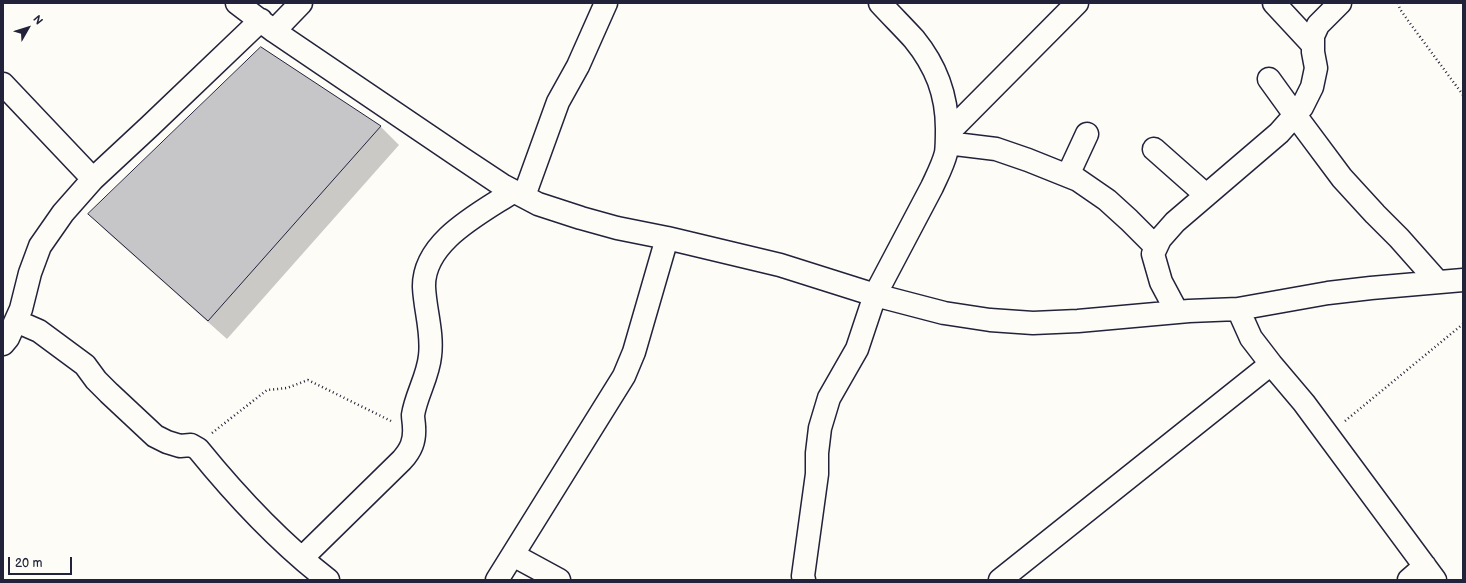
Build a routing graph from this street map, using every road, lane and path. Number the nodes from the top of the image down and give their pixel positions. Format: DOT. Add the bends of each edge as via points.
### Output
graph roads {
  1 [pos="237,3"];
  2 [pos="301,3"];
  3 [pos="606,3"];
  4 [pos="880,3"];
  5 [pos="1077,3"];
  6 [pos="1274,3"];
  7 [pos="1340,3"];
  8 [pos="1398,3"];
  9 [pos="267,26"];
  10 [pos="1313,45"];
  11 [pos="1269,79"];
  12 [pos="3,84"];
  13 [pos="1463,95"];
  14 [pos="1295,115"];
  15 [pos="1087,134"];
  16 [pos="947,138"];
  17 [pos="1154,148"];
  18 [pos="1068,175"];
  19 [pos="92,179"];
  20 [pos="519,194"];
  21 [pos="1206,195"];
  22 [pos="667,238"];
  23 [pos="1156,247"];
  24 [pos="1463,280"];
  25 [pos="1438,282"];
  26 [pos="875,295"];
  27 [pos="1238,309"];
  28 [pos="1177,312"];
  29 [pos="16,321"];
  30 [pos="1463,324"];
  31 [pos="3,344"];
  32 [pos="1271,364"];
  33 [pos="414,432"];
  34 [pos="1328,435"];
  35 [pos="194,447"];
  36 [pos="513,555"];
  37 [pos="302,558"];
  38 [pos="1423,575"];
  39 [pos="328,580"];
  40 [pos="497,580"];
  41 [pos="559,580"];
  42 [pos="804,580"];
  43 [pos="1000,580"];
  1 -- 9 [label="street"];
  2 -- 9 [label="street"];
  3 -- 20 [label="street" via="578,66 558,102"];
  4 -- 16 [label="street" via="914,40 937,75 947,111"];
  5 -- 16 [label="street"];
  6 -- 10 [label="street"];
  7 -- 10 [label="street" via="1318,25 1313,36"];
  8 -- 13 [label="path"];
  9 -- 19 [label="street"];
  9 -- 20 [label="street"];
  10 -- 14 [label="street" via="1316,68 1312,87"];
  11 -- 14 [label="street"];
  12 -- 19 [label="street"];
  14 -- 21 [label="street" via="1279,133"];
  14 -- 25 [label="street" via="1342,178"];
  15 -- 18 [label="street"];
  16 -- 18 [label="street" via="996,149"];
  16 -- 26 [label="street" via="946,152 940,170"];
  17 -- 21 [label="street"];
  18 -- 23 [label="street" via="1106,200"];
  19 -- 29 [label="street" via="63,213 40,246"];
  20 -- 22 [label="street" via="538,204 581,218"];
  20 -- 33 [label="street" via="470,221 446,239 433,254 426,270 424,287 431,337 430,358 413,416"];
  21 -- 23 [label="street" via="1175,222"];
  22 -- 26 [label="street" via="780,265"];
  22 -- 36 [label="street" via="634,352 624,376"];
  23 -- 28 [label="street" via="1153,254 1161,282"];
  24 -- 25 [label="street"];
  25 -- 27 [label="street" via="1328,293"];
  26 -- 28 [label="street" via="944,313 1033,323"];
  26 -- 42 [label="street" via="857,349 829,398 820,428"];
  27 -- 28 [label="street"];
  27 -- 32 [label="street" via="1251,338"];
  29 -- 31 [label="street"];
  29 -- 35 [label="street" via="39,331 85,365 96,380 155,436 180,446"];
  30 -- 34 [label="path"];
  32 -- 34 [label="street"];
  32 -- 43 [label="street"];
  33 -- 35 [label="path" via="308,380 287,388 267,390"];
  33 -- 37 [label="street" via="410,451"];
  34 -- 38 [label="street"];
  35 -- 37 [label="street" via="256,515"];
  36 -- 40 [label="street"];
  36 -- 41 [label="street"];
  37 -- 39 [label="street"];
}
